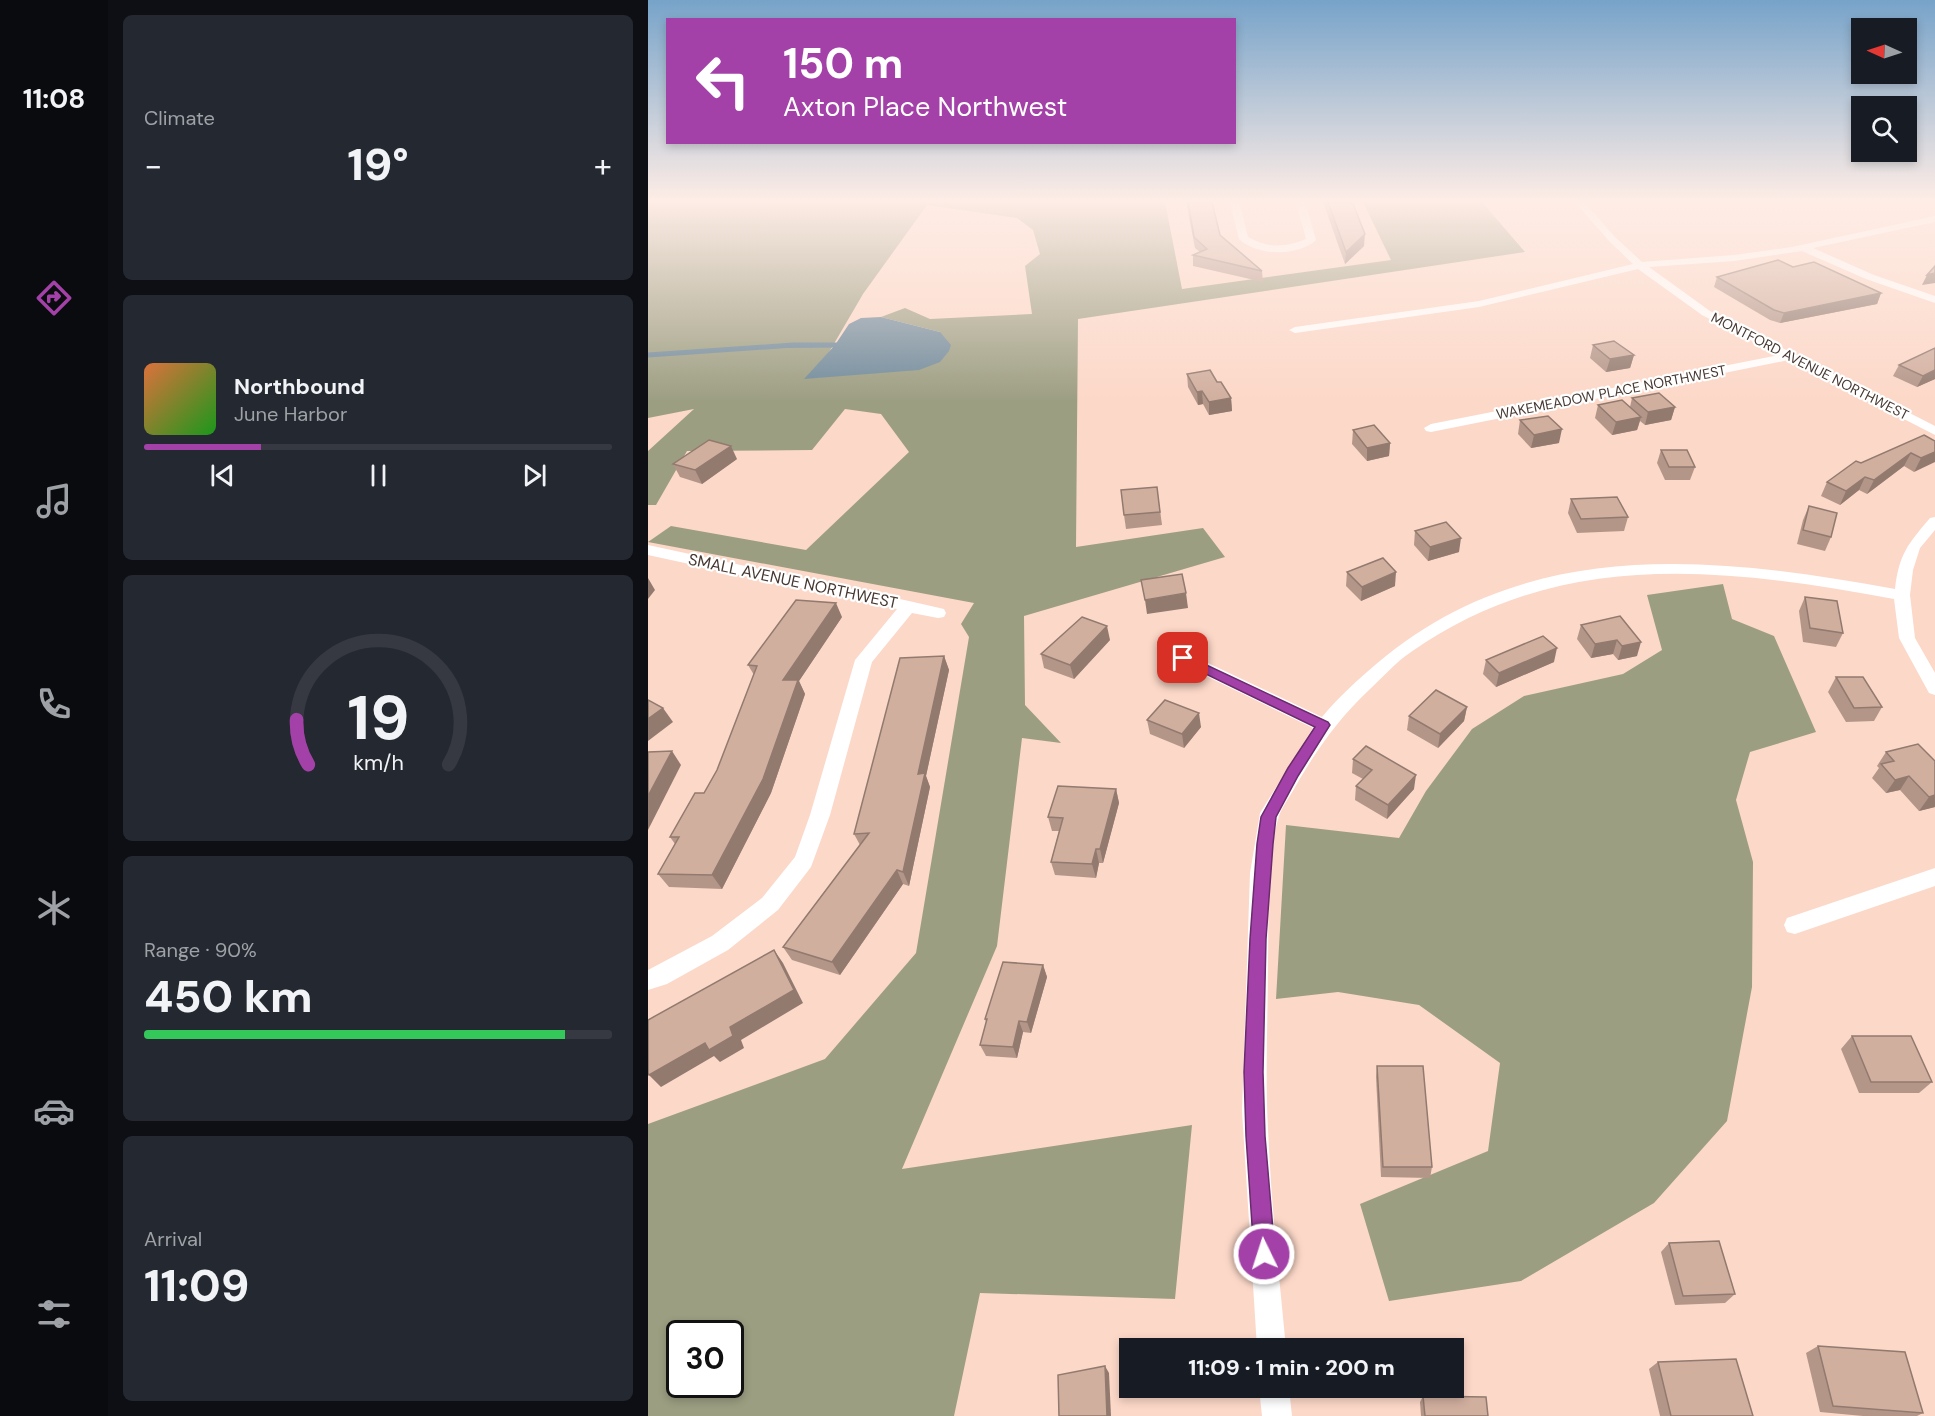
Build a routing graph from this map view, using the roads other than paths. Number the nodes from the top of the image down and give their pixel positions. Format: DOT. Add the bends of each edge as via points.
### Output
graph roads {
  1 [pos="1627,268"];
  2 [pos="1644,268"];
  3 [pos="1850,268"];
  4 [pos="1935,300"];
  5 [pos="1295,330"];
  6 [pos="1792,356"];
  7 [pos="1431,428"];
  8 [pos="1935,431"];
  9 [pos="1935,521"];
  10 [pos="648,550"];
  11 [pos="1902,595"];
  12 [pos="909,606"];
  13 [pos="938,613"];
  14 [pos="1183,658"];
  15 [pos="1935,689"];
  16 [pos="1323,725"];
  17 [pos="1935,877"];
  18 [pos="1795,925"];
  19 [pos="648,980"];
  20 [pos="1270,1338"];
  21 [pos="1275,1398"];
  22 [pos="1276,1416"];
  1 -- 5 [label="street" via="1479,304"];
  2 -- 6 [label="street, MONTFORD AVENUE NORTHWEST" via="1706,313"];
  3 -- 4 [label="street"];
  6 -- 7 [label="street, WAKEMEADOW PLACE NORTHWEST"];
  6 -- 8 [label="street, MONTFORD AVENUE NORTHWEST"];
  9 -- 11 [label="street" via="1913,547"];
  10 -- 12 [label="street, SMALL AVENUE NORTHWEST"];
  11 -- 15 [label="street" via="1908,638"];
  11 -- 16 [label="street" via="1713,567 1634,567 1563,578 1502,595 1444,620 1365,679"];
  12 -- 13 [label="street, SMALL AVENUE NORTHWEST"];
  12 -- 19 [label="street" via="864,660 804,861 770,904 720,943"];
  14 -- 16 [label="street"];
  16 -- 20 [label="street" via="1269,817 1265,844 1254,1072"];
  17 -- 18 [label="street"];
  21 -- 22 [label="street"];
}
